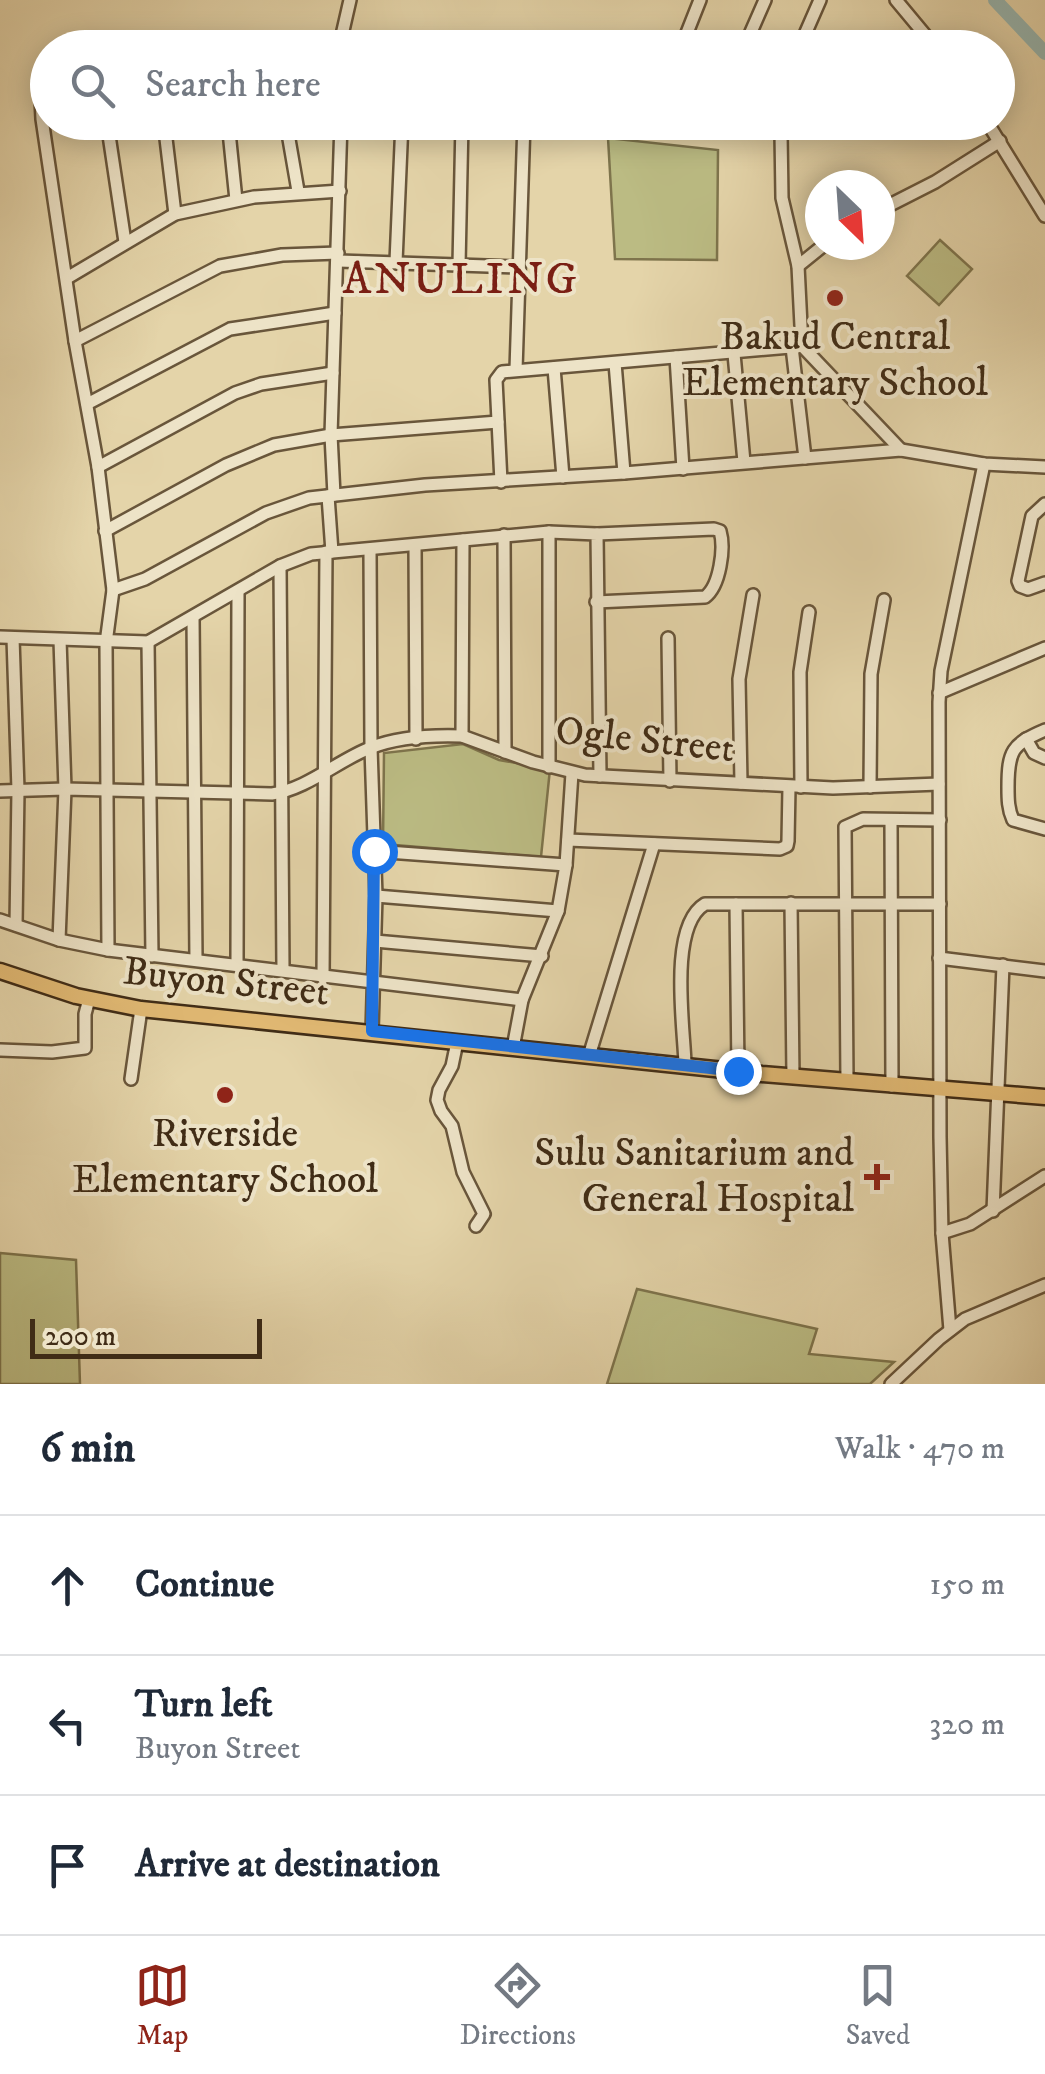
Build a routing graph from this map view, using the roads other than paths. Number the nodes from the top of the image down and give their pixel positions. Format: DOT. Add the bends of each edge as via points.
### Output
graph roads {
  1 [pos="350,0"];
  2 [pos="700,0"];
  3 [pos="765,0"];
  4 [pos="820,0"];
  5 [pos="896,0"];
  6 [pos="343,30"];
  7 [pos="687,30"];
  8 [pos="752,30"];
  9 [pos="807,30"];
  10 [pos="921,30"];
  11 [pos="45,140"];
  12 [pos="109,140"];
  13 [pos="166,140"];
  14 [pos="230,140"];
  15 [pos="289,140"];
  16 [pos="341,140"];
  17 [pos="401,140"];
  18 [pos="461,140"];
  19 [pos="523,140"];
  20 [pos="781,140"];
  21 [pos="1000,141"];
  22 [pos="340,191"];
  23 [pos="298,192"];
  24 [pos="236,200"];
  25 [pos="895,202"];
  26 [pos="175,214"];
  27 [pos="1045,216"];
  28 [pos="125,242"];
  29 [pos="338,257"];
  30 [pos="805,260"];
  31 [pos="396,262"];
  32 [pos="458,265"];
  33 [pos="798,266"];
  34 [pos="519,267"];
  35 [pos="67,278"];
  36 [pos="335,313"];
  37 [pos="75,341"];
  38 [pos="797,346"];
  39 [pos="734,354"];
  40 [pos="676,358"];
  41 [pos="615,363"];
  42 [pos="554,368"];
  43 [pos="516,370"];
  44 [pos="333,373"];
  45 [pos="88,404"];
  46 [pos="498,422"];
  47 [pos="331,436"];
  48 [pos="900,450"];
  49 [pos="805,458"];
  50 [pos="744,462"];
  51 [pos="984,464"];
  52 [pos="98,466"];
  53 [pos="1045,467"];
  54 [pos="683,469"];
  55 [pos="624,473"];
  56 [pos="563,477"];
  57 [pos="501,482"];
  58 [pos="331,496"];
  59 [pos="1045,504"];
  60 [pos="106,531"];
  61 [pos="549,532"];
  62 [pos="597,534"];
  63 [pos="504,536"];
  64 [pos="463,540"];
  65 [pos="415,546"];
  66 [pos="370,550"];
  67 [pos="329,552"];
  68 [pos="280,566"];
  69 [pos="1045,583"];
  70 [pos="113,590"];
  71 [pos="238,590"];
  72 [pos="753,595"];
  73 [pos="884,600"];
  74 [pos="596,602"];
  75 [pos="809,612"];
  76 [pos="193,618"];
  77 [pos="6,637"];
  78 [pos="668,638"];
  79 [pos="60,640"];
  80 [pos="148,642"];
  81 [pos="106,643"];
  82 [pos="1045,648"];
  83 [pos="939,693"];
  84 [pos="1045,730"];
  85 [pos="462,736"];
  86 [pos="416,739"];
  87 [pos="1026,739"];
  88 [pos="370,748"];
  89 [pos="505,752"];
  90 [pos="1045,758"];
  91 [pos="550,767"];
  92 [pos="326,770"];
  93 [pos="572,773"];
  94 [pos="600,776"];
  95 [pos="670,781"];
  96 [pos="740,784"];
  97 [pos="940,784"];
  98 [pos="795,787"];
  99 [pos="870,788"];
  100 [pos="64,789"];
  101 [pos="18,790"];
  102 [pos="0,791"];
  103 [pos="104,792"];
  104 [pos="148,792"];
  105 [pos="192,792"];
  106 [pos="236,792"];
  107 [pos="283,792"];
  108 [pos="891,820"];
  109 [pos="940,820"];
  110 [pos="1045,829"];
  111 [pos="568,840"];
  112 [pos="654,844"];
  113 [pos="374,851"];
  114 [pos="566,865"];
  115 [pos="376,896"];
  116 [pos="736,904"];
  117 [pos="792,904"];
  118 [pos="844,904"];
  119 [pos="891,904"];
  120 [pos="940,904"];
  121 [pos="558,911"];
  122 [pos="0,920"];
  123 [pos="16,925"];
  124 [pos="59,940"];
  125 [pos="374,942"];
  126 [pos="108,950"];
  127 [pos="152,956"];
  128 [pos="542,956"];
  129 [pos="939,958"];
  130 [pos="196,959"];
  131 [pos="237,963"];
  132 [pos="1003,965"];
  133 [pos="283,969"];
  134 [pos="0,972"];
  135 [pos="1045,972"];
  136 [pos="323,978"];
  137 [pos="374,983"];
  138 [pos="89,998"];
  139 [pos="522,1000"];
  140 [pos="141,1008"];
  141 [pos="372,1031"];
  142 [pos="457,1042"];
  143 [pos="513,1048"];
  144 [pos="0,1050"];
  145 [pos="589,1056"];
  146 [pos="685,1064"];
  147 [pos="738,1071"];
  148 [pos="792,1077"];
  149 [pos="132,1080"];
  150 [pos="847,1081"];
  151 [pos="892,1086"];
  152 [pos="940,1090"];
  153 [pos="996,1094"];
  154 [pos="1045,1097"];
  155 [pos="1045,1176"];
  156 [pos="993,1211"];
  157 [pos="476,1226"];
  158 [pos="942,1232"];
  159 [pos="1045,1284"];
  160 [pos="950,1330"];
  161 [pos="891,1384"];
  1 -- 6 [label="street"];
  2 -- 7 [label="street"];
  3 -- 8 [label="street"];
  4 -- 9 [label="street"];
  5 -- 10 [label="street"];
  11 -- 35 [label="street"];
  12 -- 28 [label="street"];
  13 -- 26 [label="street"];
  14 -- 24 [label="street"];
  15 -- 23 [label="street"];
  16 -- 22 [label="street"];
  17 -- 31 [label="street"];
  18 -- 32 [label="street"];
  19 -- 34 [label="street"];
  20 -- 33 [label="street" via="783,212"];
  21 -- 25 [label="street"];
  21 -- 27 [label="street"];
  22 -- 23 [label="street"];
  22 -- 29 [label="street"];
  23 -- 24 [label="street"];
  24 -- 26 [label="street"];
  26 -- 28 [label="street"];
  28 -- 35 [label="street"];
  29 -- 31 [label="street"];
  29 -- 36 [label="street"];
  29 -- 37 [label="street" via="282,255 220,266"];
  30 -- 33 [label="street"];
  31 -- 32 [label="street"];
  32 -- 34 [label="street"];
  33 -- 38 [label="street"];
  34 -- 43 [label="street"];
  35 -- 37 [label="street"];
  36 -- 44 [label="street"];
  36 -- 45 [label="street" via="230,330"];
  37 -- 45 [label="street"];
  38 -- 39 [label="street"];
  38 -- 48 [label="street"];
  38 -- 49 [label="street"];
  39 -- 40 [label="street"];
  39 -- 50 [label="street"];
  40 -- 41 [label="street"];
  40 -- 54 [label="street"];
  41 -- 42 [label="street"];
  41 -- 55 [label="street"];
  42 -- 43 [label="street"];
  42 -- 56 [label="street"];
  43 -- 46 [label="street" via="496,378"];
  44 -- 47 [label="street"];
  44 -- 52 [label="street" via="235,393"];
  45 -- 52 [label="street"];
  46 -- 47 [label="street"];
  46 -- 57 [label="street"];
  47 -- 58 [label="street"];
  47 -- 60 [label="street" via="243,457"];
  48 -- 49 [label="street"];
  48 -- 51 [label="street"];
  49 -- 50 [label="street"];
  50 -- 54 [label="street"];
  51 -- 53 [label="street"];
  51 -- 83 [label="street"];
  52 -- 60 [label="street"];
  54 -- 55 [label="street"];
  55 -- 56 [label="street"];
  56 -- 57 [label="street"];
  57 -- 58 [label="street"];
  58 -- 67 [label="street"];
  58 -- 70 [label="street" via="281,506"];
  59 -- 69 [label="street" via="1032,516 1018,581 1024,589"];
  60 -- 70 [label="street"];
  61 -- 62 [label="street"];
  61 -- 63 [label="street"];
  61 -- 91 [label="street"];
  62 -- 74 [label="street"];
  62 -- 74 [label="street" via="714,529 722,540 715,586 704,597"];
  63 -- 64 [label="street"];
  63 -- 89 [label="street"];
  64 -- 65 [label="street"];
  64 -- 85 [label="street"];
  65 -- 66 [label="street"];
  65 -- 86 [label="street"];
  66 -- 67 [label="street"];
  66 -- 88 [label="street"];
  67 -- 68 [label="street"];
  67 -- 92 [label="street"];
  68 -- 71 [label="street"];
  68 -- 107 [label="street"];
  70 -- 81 [label="street"];
  71 -- 76 [label="street"];
  71 -- 106 [label="street"];
  72 -- 96 [label="street" via="739,680"];
  73 -- 99 [label="street" via="871,674"];
  74 -- 94 [label="street"];
  75 -- 98 [label="street"];
  76 -- 80 [label="street"];
  76 -- 105 [label="street"];
  77 -- 79 [label="street"];
  77 -- 101 [label="street"];
  78 -- 95 [label="street"];
  79 -- 81 [label="street"];
  79 -- 100 [label="street"];
  80 -- 81 [label="street"];
  80 -- 104 [label="street"];
  81 -- 103 [label="street"];
  82 -- 83 [label="street"];
  83 -- 97 [label="street"];
  84 -- 87 [label="street"];
  85 -- 86 [label="street, Ogle Street"];
  85 -- 89 [label="street, Ogle Street"];
  86 -- 88 [label="street, Ogle Street"];
  87 -- 90 [label="street"];
  87 -- 110 [label="street" via="1010,757 1009,810 1017,823"];
  88 -- 92 [label="street, Ogle Street"];
  88 -- 113 [label="street"];
  89 -- 91 [label="street, Ogle Street"];
  91 -- 93 [label="street, Ogle Street"];
  92 -- 107 [label="street, Ogle Street"];
  92 -- 136 [label="street"];
  93 -- 94 [label="street, Ogle Street"];
  93 -- 111 [label="street"];
  94 -- 95 [label="street, Ogle Street"];
  95 -- 96 [label="street, Ogle Street"];
  96 -- 98 [label="street, Ogle Street"];
  97 -- 99 [label="street, Ogle Street"];
  97 -- 109 [label="street"];
  98 -- 99 [label="street, Ogle Street"];
  98 -- 112 [label="street" via="784,848"];
  100 -- 101 [label="street, Ogle Street"];
  100 -- 103 [label="street, Ogle Street"];
  100 -- 124 [label="street"];
  101 -- 102 [label="street, Ogle Street"];
  101 -- 123 [label="street"];
  103 -- 104 [label="street, Ogle Street"];
  103 -- 126 [label="street"];
  104 -- 105 [label="street, Ogle Street"];
  104 -- 127 [label="street"];
  105 -- 106 [label="street, Ogle Street"];
  105 -- 130 [label="street"];
  106 -- 107 [label="street, Ogle Street"];
  106 -- 131 [label="street"];
  107 -- 133 [label="street"];
  108 -- 109 [label="street"];
  108 -- 118 [label="street" via="863,819 845,828"];
  108 -- 119 [label="street"];
  109 -- 120 [label="street"];
  111 -- 112 [label="street"];
  111 -- 114 [label="street"];
  112 -- 145 [label="street"];
  113 -- 114 [label="street"];
  113 -- 115 [label="street"];
  114 -- 121 [label="street"];
  115 -- 121 [label="street"];
  115 -- 125 [label="street"];
  116 -- 117 [label="street"];
  116 -- 146 [label="street" via="705,904 691,920 681,979"];
  116 -- 147 [label="street"];
  117 -- 118 [label="street"];
  117 -- 148 [label="street"];
  118 -- 119 [label="street"];
  118 -- 150 [label="street"];
  119 -- 120 [label="street"];
  119 -- 151 [label="street"];
  120 -- 129 [label="street"];
  121 -- 128 [label="street"];
  122 -- 123 [label="street"];
  123 -- 124 [label="street"];
  124 -- 126 [label="street"];
  125 -- 128 [label="street"];
  125 -- 137 [label="street"];
  126 -- 127 [label="street"];
  127 -- 130 [label="street"];
  128 -- 139 [label="street"];
  129 -- 132 [label="street"];
  129 -- 152 [label="street"];
  130 -- 131 [label="street"];
  131 -- 133 [label="street"];
  132 -- 135 [label="street"];
  132 -- 153 [label="street"];
  133 -- 136 [label="street"];
  134 -- 138 [label="main road, Buyon Street"];
  136 -- 137 [label="street"];
  137 -- 139 [label="street"];
  137 -- 141 [label="street"];
  138 -- 140 [label="main road, Buyon Street"];
  138 -- 144 [label="street" via="85,1048"];
  139 -- 143 [label="street"];
  140 -- 141 [label="main road, Buyon Street"];
  140 -- 149 [label="street"];
  141 -- 142 [label="main road, Buyon Street"];
  142 -- 143 [label="main road, Buyon Street"];
  142 -- 157 [label="street" via="438,1100 482,1206"];
  143 -- 145 [label="main road, Buyon Street"];
  145 -- 146 [label="main road, Buyon Street"];
  146 -- 147 [label="main road, Buyon Street"];
  147 -- 148 [label="main road, Buyon Street"];
  148 -- 150 [label="main road, Buyon Street"];
  150 -- 151 [label="main road, Buyon Street"];
  151 -- 152 [label="main road, Buyon Street"];
  152 -- 153 [label="main road, Buyon Street"];
  152 -- 158 [label="street"];
  153 -- 154 [label="main road, Buyon Street"];
  153 -- 156 [label="street"];
  155 -- 156 [label="street"];
  156 -- 158 [label="street"];
  158 -- 160 [label="street"];
  159 -- 160 [label="street"];
  160 -- 161 [label="street"];
}
